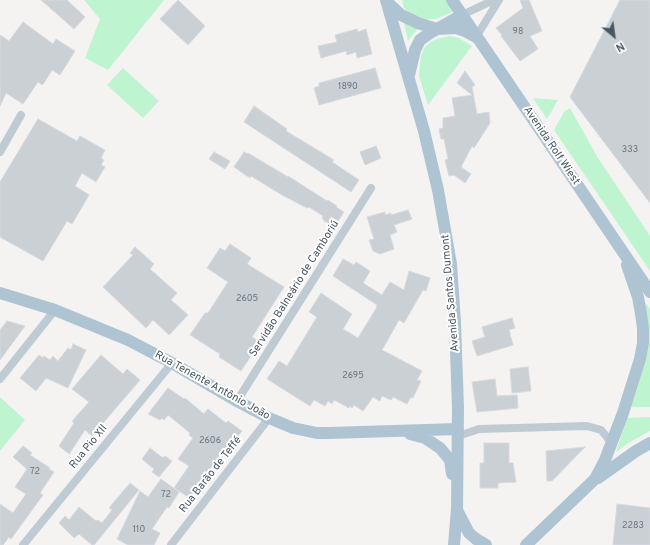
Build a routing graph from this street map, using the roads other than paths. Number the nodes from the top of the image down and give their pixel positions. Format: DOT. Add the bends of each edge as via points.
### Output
graph roads {
  1 [pos="452,0"];
  2 [pos="494,0"];
  3 [pos="499,0"];
  4 [pos="386,1"];
  5 [pos="462,15"];
  6 [pos="438,29"];
  7 [pos="476,37"];
  8 [pos="409,76"];
  9 [pos="21,115"];
  10 [pos="0,152"];
  11 [pos="371,188"];
  12 [pos="623,253"];
  13 [pos="650,292"];
  14 [pos="0,293"];
  15 [pos="55,310"];
  16 [pos="172,363"];
  17 [pos="0,379"];
  18 [pos="237,401"];
  19 [pos="269,418"];
  20 [pos="402,431"];
  21 [pos="458,432"];
  22 [pos="650,443"];
  23 [pos="611,444"];
  24 [pos="595,480"];
  25 [pos="457,509"];
  26 [pos="526,544"];
  27 [pos="22,545"];
  28 [pos="171,545"];
  29 [pos="454,545"];
  30 [pos="486,545"];
  1 -- 5 [label="main road, Avenida Rolf Wiest"];
  2 -- 5 [label="street"];
  3 -- 7 [label="street"];
  4 -- 6 [label="main road" via="409,20"];
  4 -- 8 [label="main road, Avenida Santos Dumont"];
  5 -- 6 [label="main road"];
  5 -- 7 [label="main road, Avenida Rolf Wiest"];
  6 -- 7 [label="main road" via="456,28"];
  6 -- 8 [label="main road" via="425,36 417,45"];
  7 -- 12 [label="main road, Avenida Rolf Wiest"];
  8 -- 21 [label="main road, Avenida Santos Dumont" via="438,190 451,264"];
  9 -- 10 [label="street"];
  11 -- 18 [label="street, Servidão Balneário de Camboriú"];
  12 -- 13 [label="main road, Avenida Rolf Wiest"];
  12 -- 23 [label="main road" via="638,298 643,343 637,370"];
  14 -- 15 [label="main road, Rua Tenente Antônio João"];
  15 -- 16 [label="main road, Rua Tenente Antônio João" via="128,340"];
  15 -- 17 [label="street"];
  16 -- 18 [label="main road, Rua Tenente Antônio João"];
  16 -- 27 [label="street, Rua Pio XII"];
  18 -- 19 [label="main road, Rua Tenente Antônio João"];
  19 -- 20 [label="main road, Rua Tenente Antônio João" via="293,428 317,433"];
  19 -- 28 [label="street, Rua Barão de Teffé"];
  20 -- 21 [label="main road, Rua Tenente Antônio João"];
  20 -- 29 [label="main road" via="436,444 450,460 453,476 451,531"];
  21 -- 23 [label="street, Rua Tenente Antônio João" via="479,429 587,426 601,430"];
  21 -- 25 [label="main road, Avenida Santos Dumont"];
  22 -- 24 [label="main road"];
  23 -- 24 [label="main road"];
  24 -- 26 [label="main road"];
  25 -- 29 [label="main road, Avenida Santos Dumont"];
  25 -- 30 [label="main road" via="469,533"];
}
